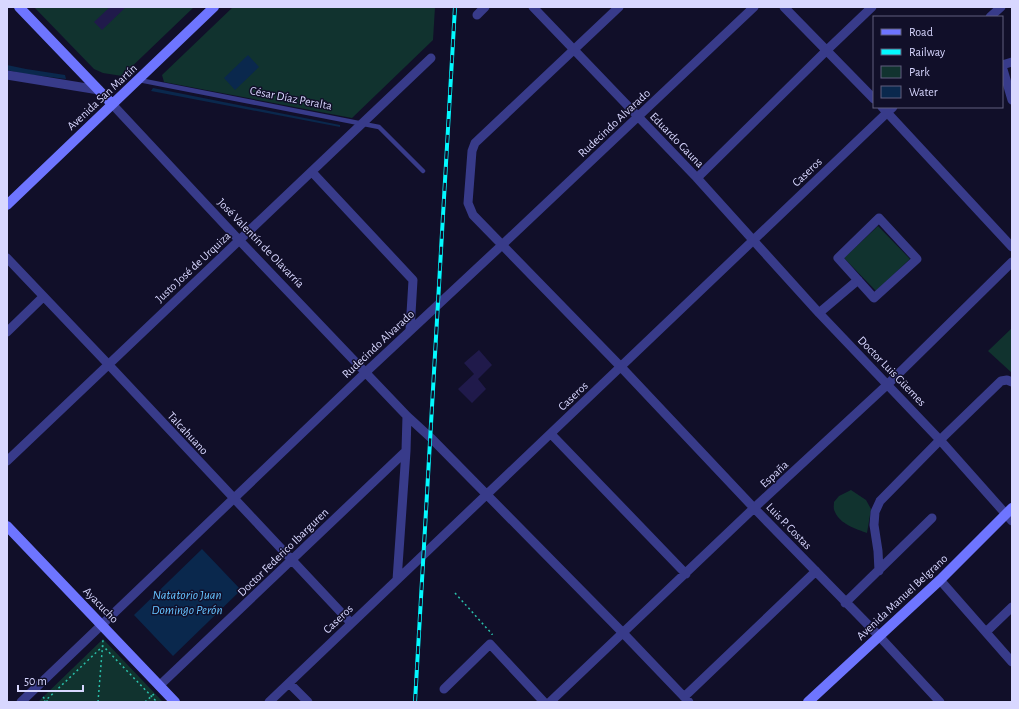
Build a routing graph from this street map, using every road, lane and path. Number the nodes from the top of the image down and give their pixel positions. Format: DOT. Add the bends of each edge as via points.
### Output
graph roads {
  1 [pos="19,7"];
  2 [pos="214,7"];
  3 [pos="485,7"];
  4 [pos="533,7"];
  5 [pos="619,7"];
  6 [pos="754,7"];
  7 [pos="784,7"];
  8 [pos="872,7"];
  9 [pos="1001,7"];
  10 [pos="992,14"];
  11 [pos="477,15"];
  12 [pos="574,50"];
  13 [pos="827,50"];
  14 [pos="431,58"];
  15 [pos="1003,68"];
  16 [pos="7,75"];
  17 [pos="139,80"];
  18 [pos="99,90"];
  19 [pos="873,98"];
  20 [pos="1012,100"];
  21 [pos="112,104"];
  22 [pos="887,109"];
  23 [pos="638,117"];
  24 [pos="362,124"];
  25 [pos="422,171"];
  26 [pos="312,172"];
  27 [pos="697,178"];
  28 [pos="7,205"];
  29 [pos="240,240"];
  30 [pos="752,240"];
  31 [pos="502,245"];
  32 [pos="1012,247"];
  33 [pos="7,258"];
  34 [pos="1012,262"];
  35 [pos="858,280"];
  36 [pos="43,297"];
  37 [pos="819,313"];
  38 [pos="410,330"];
  39 [pos="7,332"];
  40 [pos="108,364"];
  41 [pos="621,367"];
  42 [pos="366,372"];
  43 [pos="1012,382"];
  44 [pos="888,384"];
  45 [pos="407,416"];
  46 [pos="551,434"];
  47 [pos="940,440"];
  48 [pos="406,451"];
  49 [pos="7,461"];
  50 [pos="486,494"];
  51 [pos="233,498"];
  52 [pos="754,508"];
  53 [pos="1010,515"];
  54 [pos="932,518"];
  55 [pos="7,526"];
  56 [pos="291,560"];
  57 [pos="879,570"];
  58 [pos="816,571"];
  59 [pos="686,574"];
  60 [pos="397,580"];
  61 [pos="940,580"];
  62 [pos="455,593"];
  63 [pos="845,603"];
  64 [pos="1012,607"];
  65 [pos="351,623"];
  66 [pos="102,625"];
  67 [pos="986,632"];
  68 [pos="623,633"];
  69 [pos="879,636"];
  70 [pos="103,639"];
  71 [pos="490,644"];
  72 [pos="103,646"];
  73 [pos="1012,662"];
  74 [pos="289,683"];
  75 [pos="444,689"];
  76 [pos="157,690"];
  77 [pos="151,696"];
  78 [pos="43,697"];
  79 [pos="687,700"];
  80 [pos="46,701"];
  81 [pos="20,702"];
  82 [pos="98,702"];
  83 [pos="145,702"];
  84 [pos="157,702"];
  85 [pos="175,702"];
  86 [pos="269,702"];
  87 [pos="308,702"];
  88 [pos="544,702"];
  89 [pos="550,702"];
  90 [pos="808,702"];
  91 [pos="940,702"];
  1 -- 18 [label="main road, José Valentín de Olavarría"];
  2 -- 17 [label="main road, Avenida San Martín"];
  3 -- 11 [label="street"];
  4 -- 12 [label="street, Eduardo Gauna"];
  5 -- 12 [label="street"];
  6 -- 23 [label="street, Rudecindo Alvarado"];
  7 -- 13 [label="street"];
  8 -- 13 [label="street"];
  9 -- 10 [label="street"];
  12 -- 23 [label="street, Eduardo Gauna"];
  12 -- 31 [label="street, Luis P. Costas" via="475,143 472,151 468,203 473,215"];
  13 -- 19 [label="street"];
  13 -- 27 [label="street"];
  14 -- 24 [label="street, Justo José de Urquiza"];
  15 -- 20 [label="street"];
  16 -- 18 [label="street"];
  17 -- 21 [label="main road, Avenida San Martín"];
  17 -- 24 [label="lane, César Díaz Peralta"];
  18 -- 21 [label="main road, José Valentín de Olavarría"];
  21 -- 28 [label="main road, Avenida San Martín"];
  21 -- 29 [label="street, José Valentín de Olavarría"];
  22 -- 30 [label="street, Caseros"];
  22 -- 32 [label="street"];
  23 -- 27 [label="street, Eduardo Gauna"];
  23 -- 31 [label="street, Rudecindo Alvarado"];
  24 -- 25 [label="lane, César Díaz Peralta" via="379,127"];
  24 -- 26 [label="street, Justo José de Urquiza"];
  26 -- 29 [label="street, Justo José de Urquiza"];
  26 -- 38 [label="street" via="413,280"];
  27 -- 30 [label="street, Eduardo Gauna"];
  29 -- 40 [label="street, Justo José de Urquiza"];
  29 -- 42 [label="street, José Valentín de Olavarría"];
  30 -- 37 [label="street, Doctor Luis Güemes"];
  30 -- 41 [label="street, Caseros"];
  31 -- 38 [label="street, Rudecindo Alvarado"];
  31 -- 41 [label="street, Luis P. Costas"];
  33 -- 36 [label="street, Talcahuano"];
  34 -- 44 [label="street, España"];
  35 -- 35 [label="street" via="838,258 879,218 917,259 874,298"];
  35 -- 37 [label="street"];
  36 -- 39 [label="street"];
  36 -- 40 [label="street, Talcahuano"];
  37 -- 44 [label="street, Doctor Luis Güemes"];
  38 -- 42 [label="street, Rudecindo Alvarado"];
  40 -- 49 [label="street, Justo José de Urquiza"];
  40 -- 51 [label="street, Talcahuano"];
  41 -- 46 [label="street, Caseros"];
  41 -- 52 [label="street, Luis P. Costas"];
  42 -- 45 [label="street, José Valentín de Olavarría"];
  42 -- 51 [label="street, Rudecindo Alvarado"];
  43 -- 47 [label="street" via="1001,381"];
  44 -- 47 [label="street, Doctor Luis Güemes"];
  44 -- 52 [label="street, España"];
  45 -- 48 [label="street"];
  45 -- 50 [label="street, José Valentín de Olavarría"];
  46 -- 50 [label="street, Caseros"];
  46 -- 59 [label="street"];
  47 -- 53 [label="street, Doctor Luis Güemes"];
  47 -- 57 [label="street" via="880,501 875,512 874,525"];
  48 -- 56 [label="street, Doctor Federico Ibarguren"];
  48 -- 60 [label="street"];
  50 -- 60 [label="street, Caseros"];
  50 -- 68 [label="street, José Valentín de Olavarría"];
  51 -- 56 [label="street, Talcahuano"];
  51 -- 66 [label="street, Rudecindo Alvarado"];
  52 -- 58 [label="street, Luis P. Costas"];
  52 -- 59 [label="street, España"];
  53 -- 61 [label="main road, Avenida Manuel Belgrano"];
  54 -- 57 [label="street"];
  55 -- 66 [label="main road, Ayacucho"];
  56 -- 65 [label="street, Talcahuano"];
  56 -- 76 [label="street, Doctor Federico Ibarguren"];
  57 -- 63 [label="street"];
  58 -- 63 [label="street, Luis P. Costas"];
  58 -- 79 [label="street"];
  59 -- 68 [label="street, España"];
  60 -- 65 [label="street, Caseros"];
  61 -- 67 [label="street"];
  61 -- 69 [label="main road, Avenida Manuel Belgrano"];
  62 -- 71 [label="path" via="492,634"];
  63 -- 69 [label="street, Luis P. Costas"];
  64 -- 67 [label="street"];
  65 -- 74 [label="street, Caseros"];
  66 -- 76 [label="main road, Ayacucho"];
  66 -- 81 [label="street, Rudecindo Alvarado"];
  67 -- 73 [label="street"];
  68 -- 79 [label="street, José Valentín de Olavarría"];
  68 -- 89 [label="street, España"];
  69 -- 90 [label="main road, Avenida Manuel Belgrano"];
  69 -- 91 [label="street, Luis P. Costas"];
  70 -- 72 [label="path"];
  71 -- 75 [label="street"];
  71 -- 88 [label="street"];
  72 -- 77 [label="path"];
  72 -- 80 [label="path"];
  72 -- 82 [label="path"];
  74 -- 86 [label="street, Caseros"];
  74 -- 87 [label="street"];
  76 -- 77 [label="path"];
  76 -- 85 [label="main road, Ayacucho"];
  77 -- 83 [label="path"];
  77 -- 84 [label="path"];
  78 -- 80 [label="path"];
}
